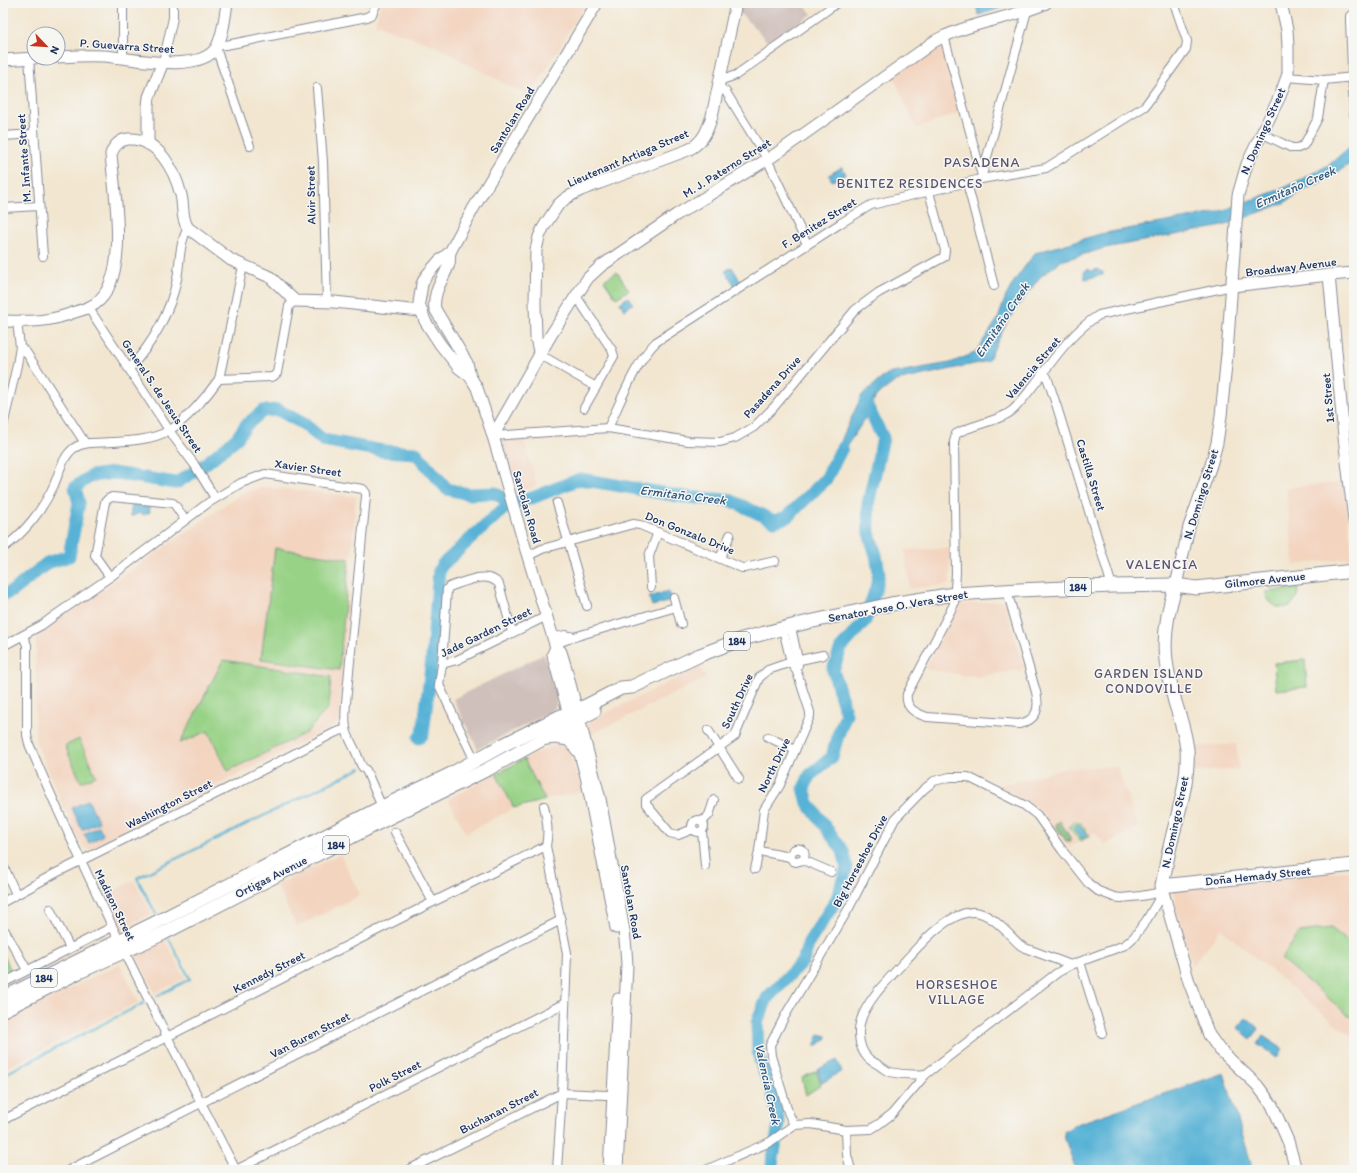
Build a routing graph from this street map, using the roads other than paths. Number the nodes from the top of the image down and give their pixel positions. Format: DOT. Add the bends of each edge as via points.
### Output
graph roads {
  1 [pos="122,3"];
  2 [pos="173,3"];
  3 [pos="227,3"];
  4 [pos="377,3"];
  5 [pos="597,3"];
  6 [pos="736,3"];
  7 [pos="838,3"];
  8 [pos="1046,3"];
  9 [pos="1174,3"];
  10 [pos="1281,3"];
  11 [pos="1027,11"];
  12 [pos="1352,15"];
  13 [pos="944,36"];
  14 [pos="216,46"];
  15 [pos="66,56"];
  16 [pos="26,58"];
  17 [pos="123,58"];
  18 [pos="3,60"];
  19 [pos="163,62"];
  20 [pos="32,66"];
  21 [pos="1286,77"];
  22 [pos="1353,77"];
  23 [pos="1324,80"];
  24 [pos="719,84"];
  25 [pos="317,88"];
  26 [pos="1354,115"];
  27 [pos="1261,133"];
  28 [pos="34,134"];
  29 [pos="3,136"];
  30 [pos="148,144"];
  31 [pos="250,146"];
  32 [pos="767,159"];
  33 [pos="982,178"];
  34 [pos="966,183"];
  35 [pos="929,192"];
  36 [pos="39,206"];
  37 [pos="3,208"];
  38 [pos="188,228"];
  39 [pos="807,244"];
  40 [pos="450,252"];
  41 [pos="43,256"];
  42 [pos="243,266"];
  43 [pos="1354,273"];
  44 [pos="1329,274"];
  45 [pos="994,286"];
  46 [pos="1232,286"];
  47 [pos="576,296"];
  48 [pos="295,301"];
  49 [pos="326,302"];
  50 [pos="88,308"];
  51 [pos="420,311"];
  52 [pos="3,321"];
  53 [pos="17,321"];
  54 [pos="20,346"];
  55 [pos="540,357"];
  56 [pos="129,369"];
  57 [pos="1043,372"];
  58 [pos="470,376"];
  59 [pos="219,379"];
  60 [pos="596,387"];
  61 [pos="584,408"];
  62 [pos="3,426"];
  63 [pos="608,428"];
  64 [pos="169,430"];
  65 [pos="493,436"];
  66 [pos="85,443"];
  67 [pos="215,498"];
  68 [pos="557,503"];
  69 [pos="185,520"];
  70 [pos="1354,520"];
  71 [pos="658,532"];
  72 [pos="730,535"];
  73 [pos="569,542"];
  74 [pos="3,548"];
  75 [pos="528,556"];
  76 [pos="720,558"];
  77 [pos="775,561"];
  78 [pos="1354,571"];
  79 [pos="110,578"];
  80 [pos="1176,585"];
  81 [pos="1112,586"];
  82 [pos="651,587"];
  83 [pos="1007,591"];
  84 [pos="955,594"];
  85 [pos="674,598"];
  86 [pos="587,606"];
  87 [pos="676,607"];
  88 [pos="547,616"];
  89 [pos="681,624"];
  90 [pos="787,628"];
  91 [pos="512,632"];
  92 [pos="23,636"];
  93 [pos="555,643"];
  94 [pos="3,646"];
  95 [pos="823,655"];
  96 [pos="794,661"];
  97 [pos="442,664"];
  98 [pos="574,716"];
  99 [pos="346,729"];
  100 [pos="708,730"];
  101 [pos="768,738"];
  102 [pos="545,739"];
  103 [pos="719,747"];
  104 [pos="795,750"];
  105 [pos="579,751"];
  106 [pos="475,761"];
  107 [pos="739,779"];
  108 [pos="714,800"];
  109 [pos="544,806"];
  110 [pos="382,808"];
  111 [pos="703,821"];
  112 [pos="693,829"];
  113 [pos="702,831"];
  114 [pos="395,832"];
  115 [pos="546,846"];
  116 [pos="759,851"];
  117 [pos="81,860"];
  118 [pos="3,865"];
  119 [pos="705,866"];
  120 [pos="1354,866"];
  121 [pos="755,870"];
  122 [pos="831,872"];
  123 [pos="1162,889"];
  124 [pos="16,894"];
  125 [pos="3,902"];
  126 [pos="433,902"];
  127 [pos="50,909"];
  128 [pos="561,920"];
  129 [pos="163,926"];
  130 [pos="112,927"];
  131 [pos="5,930"];
  132 [pos="121,946"];
  133 [pos="70,948"];
  134 [pos="1080,962"];
  135 [pos="1071,965"];
  136 [pos="27,970"];
  137 [pos="3,983"];
  138 [pos="3,998"];
  139 [pos="566,1003"];
  140 [pos="3,1010"];
  141 [pos="1102,1033"];
  142 [pos="168,1037"];
  143 [pos="926,1074"];
  144 [pos="562,1093"];
  145 [pos="606,1095"];
  146 [pos="201,1104"];
  147 [pos="3,1120"];
  148 [pos="794,1125"];
  149 [pos="846,1130"];
  150 [pos="720,1167"];
  151 [pos="69,1170"];
  152 [pos="236,1170"];
  153 [pos="408,1170"];
  154 [pos="557,1170"];
  155 [pos="609,1170"];
  156 [pos="617,1170"];
  157 [pos="706,1170"];
  158 [pos="851,1170"];
  159 [pos="1296,1170"];
  1 -- 17 [label="street"];
  2 -- 19 [label="street" via="173,18"];
  3 -- 14 [label="main road"];
  4 -- 14 [label="street" via="367,18"];
  5 -- 40 [label="main road, Santolan Road" via="473,209"];
  6 -- 24 [label="main road, Lieutenant Artiaga Street"];
  7 -- 24 [label="street" via="736,75"];
  8 -- 11 [label="main road, M. J. Paterno Street"];
  9 -- 33 [label="street, F. Benitez Street" via="1187,41 1186,50 1145,106 1046,168"];
  10 -- 21 [label="main road, N. Domingo Street" via="1289,57"];
  11 -- 13 [label="main road, M. J. Paterno Street"];
  11 -- 33 [label="street"];
  12 -- 22 [label="street"];
  13 -- 32 [label="main road, M. J. Paterno Street"];
  13 -- 33 [label="street"];
  14 -- 19 [label="main road, P. Guevarra Street" via="206,57 195,61 177,64"];
  14 -- 31 [label="street"];
  15 -- 17 [label="main road, P. Guevarra Street"];
  16 -- 18 [label="main road"];
  17 -- 19 [label="main road, P. Guevarra Street"];
  19 -- 30 [label="main road" via="148,106"];
  20 -- 28 [label="street, M. Infante Street"];
  21 -- 23 [label="street"];
  21 -- 27 [label="main road, N. Domingo Street" via="1280,96"];
  22 -- 23 [label="street"];
  22 -- 26 [label="street"];
  23 -- 27 [label="street" via="1318,118 1304,145 1292,148"];
  24 -- 32 [label="street"];
  24 -- 55 [label="main road, Lieutenant Artiaga Street" via="709,127 697,145 581,190 566,198 550,215 536,250 536,337"];
  25 -- 49 [label="street, Alvir Street" via="323,162"];
  27 -- 46 [label="main road, N. Domingo Street" via="1245,168 1238,195"];
  28 -- 29 [label="street"];
  28 -- 36 [label="street, M. Infante Street"];
  30 -- 38 [label="main road" via="160,154 171,169"];
  30 -- 50 [label="main road" via="138,140 123,140 114,147 111,154 117,234 114,270 109,286"];
  32 -- 39 [label="street"];
  32 -- 47 [label="main road, M. J. Paterno Street" via="676,215 601,266 588,278"];
  33 -- 34 [label="street, F. Benitez Street"];
  34 -- 35 [label="street, F. Benitez Street"];
  34 -- 45 [label="street"];
  35 -- 39 [label="street, F. Benitez Street" via="871,205"];
  35 -- 63 [label="street, Pasadena Drive" via="945,250 944,257 878,293 856,310 754,427 735,438 720,442 688,442"];
  36 -- 37 [label="street"];
  36 -- 41 [label="street, M. Infante Street"];
  38 -- 42 [label="main road" via="223,255"];
  38 -- 56 [label="street" via="183,239 170,306 158,332"];
  39 -- 63 [label="street, F. Benitez Street" via="648,349"];
  40 -- 51 [label="main road, Santolan Road" via="426,276 422,284"];
  40 -- 58 [label="main road, Santolan Road" via="435,305 439,317 467,363"];
  42 -- 48 [label="main road" via="270,277"];
  42 -- 59 [label="street"];
  43 -- 44 [label="main road, Broadway Avenue"];
  44 -- 46 [label="main road, Broadway Avenue"];
  44 -- 70 [label="main road, 1st Street"];
  46 -- 57 [label="street, Valencia Street" via="1099,315 1077,333"];
  46 -- 80 [label="main road, N. Domingo Street" via="1217,443 1189,527"];
  47 -- 55 [label="main road, M. J. Paterno Street"];
  47 -- 60 [label="street" via="614,353"];
  48 -- 49 [label="main road"];
  48 -- 59 [label="street" via="289,306 277,373 270,377"];
  49 -- 51 [label="main road"];
  50 -- 53 [label="main road" via="60,318"];
  50 -- 56 [label="street, General S. de Jesus Street"];
  51 -- 58 [label="main road, Santolan Road" via="440,344 459,368"];
  52 -- 53 [label="main road"];
  53 -- 54 [label="street"];
  54 -- 62 [label="street"];
  54 -- 66 [label="street"];
  55 -- 60 [label="street" via="548,359"];
  55 -- 65 [label="main road, M. J. Paterno Street"];
  56 -- 64 [label="street, General S. de Jesus Street"];
  57 -- 81 [label="street, Castilla Street" via="1057,407"];
  57 -- 84 [label="street, Valencia Street" via="1014,410 956,434"];
  58 -- 65 [label="main road, Santolan Road" via="477,388"];
  59 -- 64 [label="street" via="194,409"];
  60 -- 61 [label="street"];
  63 -- 65 [label="street, Pasadena Drive"];
  64 -- 66 [label="street" via="125,441"];
  64 -- 67 [label="street, General S. de Jesus Street"];
  65 -- 75 [label="main road, Santolan Road"];
  66 -- 74 [label="street" via="70,452 44,504 19,535"];
  67 -- 69 [label="street, Xavier Street"];
  67 -- 99 [label="street, Xavier Street" via="241,483 265,474 364,490 366,496 348,681"];
  68 -- 73 [label="street"];
  69 -- 79 [label="street, Xavier Street"];
  69 -- 79 [label="street" via="173,503 112,497 108,499 105,502 95,556"];
  71 -- 73 [label="street, Don Gonzalo Drive" via="633,524"];
  71 -- 76 [label="street, Don Gonzalo Drive"];
  71 -- 82 [label="street" via="649,556"];
  72 -- 76 [label="street"];
  73 -- 75 [label="street, Don Gonzalo Drive" via="542,549"];
  73 -- 86 [label="street"];
  75 -- 88 [label="main road, Santolan Road"];
  76 -- 77 [label="street, Don Gonzalo Drive" via="745,568"];
  78 -- 80 [label="main road, Gilmore Avenue / 184" via="1196,588"];
  79 -- 92 [label="street, Xavier Street"];
  80 -- 81 [label="main road, Senator Jose O. Vera Street / 184"];
  80 -- 123 [label="main road, N. Domingo Street" via="1167,623 1165,647 1170,680 1187,749 1182,799"];
  81 -- 83 [label="main road, Senator Jose O. Vera Street / 184"];
  83 -- 84 [label="main road, Senator Jose O. Vera Street / 184"];
  83 -- 84 [label="street" via="1038,701 1035,716 1028,722 1019,724 927,717 915,713 908,706 907,694 954,604"];
  84 -- 90 [label="main road, Senator Jose O. Vera Street / 184" via="891,604"];
  85 -- 87 [label="street"];
  87 -- 89 [label="street"];
  87 -- 93 [label="street" via="574,636 565,635"];
  88 -- 91 [label="street, Jade Garden Street"];
  88 -- 93 [label="main road, Santolan Road"];
  90 -- 96 [label="street, North Drive"];
  90 -- 98 [label="main road, Senator Jose O. Vera Street / 184" via="742,639 700,655 632,687 623,697"];
  91 -- 97 [label="street, Jade Garden Street" via="457,660"];
  91 -- 97 [label="street" via="496,581 480,577 449,587"];
  92 -- 94 [label="street, Xavier Street"];
  92 -- 117 [label="street, Madison Street" via="27,645 29,744"];
  93 -- 98 [label="main road, Santolan Road" via="561,652"];
  95 -- 96 [label="street, South Drive"];
  96 -- 103 [label="street, South Drive" via="768,670 759,678 738,731"];
  96 -- 104 [label="street, North Drive" via="810,712"];
  97 -- 106 [label="street, Jade Garden Street" via="439,686"];
  98 -- 102 [label="main road, Ortigas Avenue / 184"];
  98 -- 105 [label="main road, Santolan Road"];
  98 -- 106 [label="main road, Ortigas Avenue / 184" via="503,745"];
  98 -- 156 [label="main road, Santolan Road" via="600,799 627,959"];
  99 -- 110 [label="street, Xavier Street"];
  99 -- 117 [label="street, Washington Street"];
  100 -- 103 [label="street"];
  101 -- 104 [label="street"];
  102 -- 105 [label="main road" via="569,739"];
  102 -- 129 [label="main road, Ortigas Avenue / 184"];
  103 -- 107 [label="street"];
  103 -- 112 [label="street, South Drive" via="646,799 646,804 670,833 678,835"];
  104 -- 116 [label="street, North Drive" via="780,784 764,810"];
  105 -- 155 [label="main road, Santolan Road" via="619,952"];
  106 -- 110 [label="main road, Ortigas Avenue / 184"];
  108 -- 111 [label="street" via="709,815"];
  109 -- 115 [label="street" via="548,826"];
  110 -- 129 [label="main road, Ortigas Avenue / 184"];
  111 -- 112 [label="street" via="700,819 693,822"];
  111 -- 113 [label="street" via="705,828"];
  112 -- 113 [label="street" via="697,832"];
  113 -- 119 [label="street"];
  114 -- 126 [label="street"];
  115 -- 126 [label="street, Kennedy Street"];
  115 -- 128 [label="street"];
  116 -- 121 [label="street, North Drive"];
  116 -- 122 [label="street" via="790,857 793,850 801,849 805,857 803,860"];
  117 -- 124 [label="street, Washington Street"];
  117 -- 130 [label="street, Madison Street"];
  118 -- 124 [label="street"];
  120 -- 123 [label="main road, Doña Hemady Street"];
  123 -- 134 [label="street" via="1146,921 1134,937 1125,945"];
  123 -- 148 [label="street, Big Horseshoe Drive" via="1141,896 1121,898 1098,891 1088,883 1037,815 1024,805 968,777 950,777 934,781 922,790 895,820 884,837 849,908 786,1014 770,1046"];
  123 -- 159 [label="main road, N. Domingo Street" via="1189,982 1209,1035 1219,1049 1257,1085 1272,1104 1288,1141"];
  124 -- 125 [label="street, Washington Street"];
  126 -- 142 [label="street, Kennedy Street"];
  127 -- 133 [label="street"];
  128 -- 139 [label="street" via="567,953"];
  128 -- 146 [label="street, Van Buren Street"];
  129 -- 132 [label="main road, Ortigas Avenue / 184"];
  130 -- 132 [label="street, Madison Street"];
  130 -- 133 [label="street"];
  131 -- 136 [label="street"];
  132 -- 138 [label="main road, Ortigas Avenue / 184"];
  132 -- 140 [label="main road, Ortigas Avenue / 184"];
  132 -- 142 [label="street, Madison Street"];
  133 -- 136 [label="street"];
  134 -- 135 [label="street"];
  134 -- 141 [label="street"];
  135 -- 143 [label="street" via="1057,973"];
  135 -- 143 [label="street" via="1020,946 989,917 981,913 971,912 942,925 883,986 862,1017 859,1032 863,1050 868,1058 888,1071 908,1075"];
  136 -- 137 [label="street"];
  139 -- 144 [label="street"];
  139 -- 152 [label="street, Polk Street"];
  142 -- 146 [label="street, Madison Street"];
  142 -- 147 [label="street, Kennedy Street"];
  143 -- 149 [label="street" via="892,1114 879,1124 871,1129"];
  144 -- 145 [label="street, Buchanan Street"];
  144 -- 153 [label="street, Buchanan Street"];
  144 -- 154 [label="street"];
  146 -- 151 [label="street, Van Buren Street"];
  146 -- 152 [label="street, Madison Street"];
  148 -- 149 [label="street" via="811,1124"];
  148 -- 150 [label="street" via="770,1142"];
  149 -- 158 [label="street"];
  150 -- 157 [label="street"];
}
